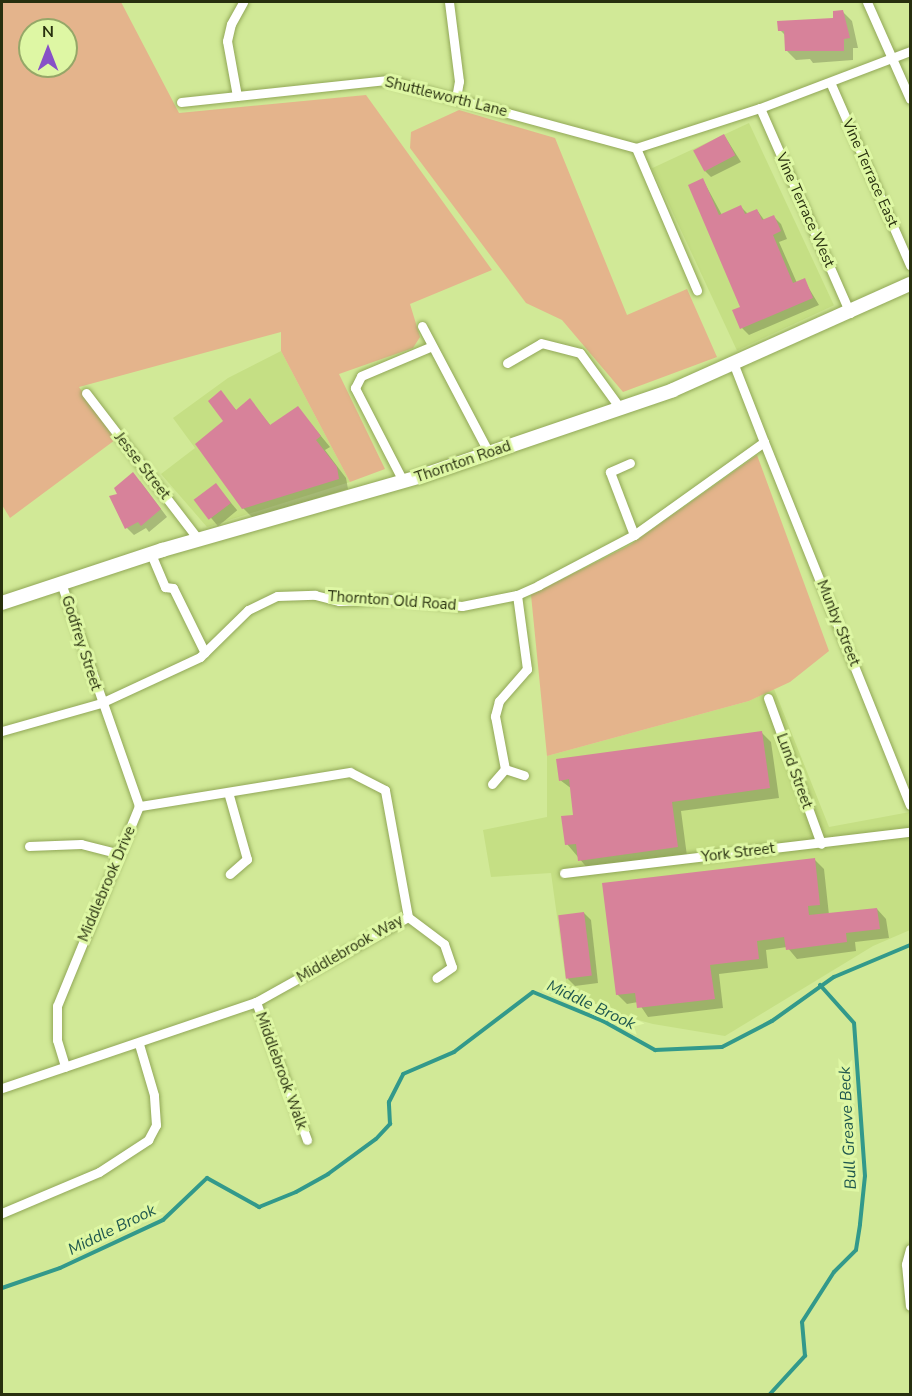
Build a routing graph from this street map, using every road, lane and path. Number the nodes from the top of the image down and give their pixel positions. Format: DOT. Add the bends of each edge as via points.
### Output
graph roads {
  1 [pos="243,2"];
  2 [pos="449,2"];
  3 [pos="867,2"];
  4 [pos="910,51"];
  5 [pos="892,60"];
  6 [pos="830,82"];
  7 [pos="237,96"];
  8 [pos="456,98"];
  9 [pos="910,99"];
  10 [pos="181,102"];
  11 [pos="760,108"];
  12 [pos="636,148"];
  13 [pos="910,265"];
  14 [pos="910,284"];
  15 [pos="697,290"];
  16 [pos="850,313"];
  17 [pos="422,326"];
  18 [pos="432,346"];
  19 [pos="507,363"];
  20 [pos="734,365"];
  21 [pos="86,393"];
  22 [pos="620,408"];
  23 [pos="764,442"];
  24 [pos="489,453"];
  25 [pos="630,463"];
  26 [pos="403,482"];
  27 [pos="634,535"];
  28 [pos="198,539"];
  29 [pos="151,554"];
  30 [pos="61,583"];
  31 [pos="517,595"];
  32 [pos="2,603"];
  33 [pos="205,653"];
  34 [pos="768,698"];
  35 [pos="101,703"];
  36 [pos="2,731"];
  37 [pos="505,769"];
  38 [pos="524,775"];
  39 [pos="492,784"];
  40 [pos="228,792"];
  41 [pos="910,805"];
  42 [pos="139,806"];
  43 [pos="910,832"];
  44 [pos="821,844"];
  45 [pos="29,846"];
  46 [pos="120,854"];
  47 [pos="564,873"];
  48 [pos="230,874"];
  49 [pos="408,917"];
  50 [pos="436,978"];
  51 [pos="256,1002"];
  52 [pos="139,1044"];
  53 [pos="64,1067"];
  54 [pos="2,1088"];
  55 [pos="307,1140"];
  56 [pos="2,1213"];
  57 [pos="910,1250"];
  58 [pos="910,1306"];
  1 -- 7 [label="street" via="227,40"];
  2 -- 8 [label="street" via="459,81"];
  3 -- 5 [label="street"];
  4 -- 5 [label="street"];
  5 -- 6 [label="street"];
  5 -- 9 [label="street"];
  6 -- 11 [label="street"];
  6 -- 13 [label="street, Vine Terrace East"];
  7 -- 8 [label="street, Shuttleworth Lane" via="386,80"];
  7 -- 10 [label="street, Shuttleworth Lane"];
  8 -- 12 [label="street, Shuttleworth Lane"];
  11 -- 12 [label="street"];
  11 -- 16 [label="street, Vine Terrace West"];
  12 -- 15 [label="street"];
  14 -- 16 [label="main road, Thornton Road"];
  16 -- 20 [label="main road, Thornton Road"];
  17 -- 18 [label="street"];
  18 -- 24 [label="street"];
  18 -- 26 [label="street" via="361,376 355,388"];
  19 -- 22 [label="street" via="541,343 580,353"];
  20 -- 22 [label="main road, Thornton Road"];
  20 -- 23 [label="street"];
  21 -- 28 [label="street, Jesse Street"];
  22 -- 24 [label="main road, Thornton Road"];
  23 -- 27 [label="street, Thornton Old Road"];
  23 -- 41 [label="street, Munby Street"];
  24 -- 26 [label="main road, Thornton Road"];
  25 -- 27 [label="street" via="610,471"];
  26 -- 28 [label="main road, Thornton Road"];
  27 -- 31 [label="street, Thornton Old Road"];
  28 -- 29 [label="main road, Thornton Road"];
  29 -- 30 [label="main road, Thornton Road"];
  29 -- 33 [label="street" via="165,586 173,588"];
  30 -- 32 [label="main road, Thornton Road"];
  30 -- 35 [label="street, Godfrey Street"];
  31 -- 33 [label="street, Thornton Old Road" via="462,606 398,599 339,601 315,595 277,596 248,610"];
  31 -- 37 [label="street" via="527,669 499,701 495,716"];
  33 -- 35 [label="street, Thornton Old Road"];
  34 -- 44 [label="street, Lund Street"];
  35 -- 36 [label="street, Thornton Old Road"];
  35 -- 42 [label="street, Middlebrook Drive"];
  37 -- 38 [label="street"];
  37 -- 39 [label="street"];
  40 -- 42 [label="street, Middlebrook Way"];
  40 -- 48 [label="street" via="247,859"];
  40 -- 49 [label="street, Middlebrook Way" via="350,772 385,790"];
  42 -- 46 [label="street, Middlebrook Drive"];
  43 -- 44 [label="street, York Street"];
  44 -- 47 [label="street, York Street"];
  45 -- 46 [label="street" via="81,844"];
  46 -- 53 [label="street, Middlebrook Drive" via="57,1006 57,1040"];
  49 -- 50 [label="street" via="444,944 452,967"];
  49 -- 51 [label="street, Middlebrook Way"];
  51 -- 52 [label="street, Middlebrook Way"];
  51 -- 55 [label="street, Middlebrook Walk"];
  52 -- 53 [label="street, Middlebrook Way"];
  52 -- 56 [label="street" via="154,1095 156,1125 148,1140 99,1172"];
  53 -- 54 [label="street, Middlebrook Way"];
  57 -- 58 [label="street" via="906,1264"];
}
